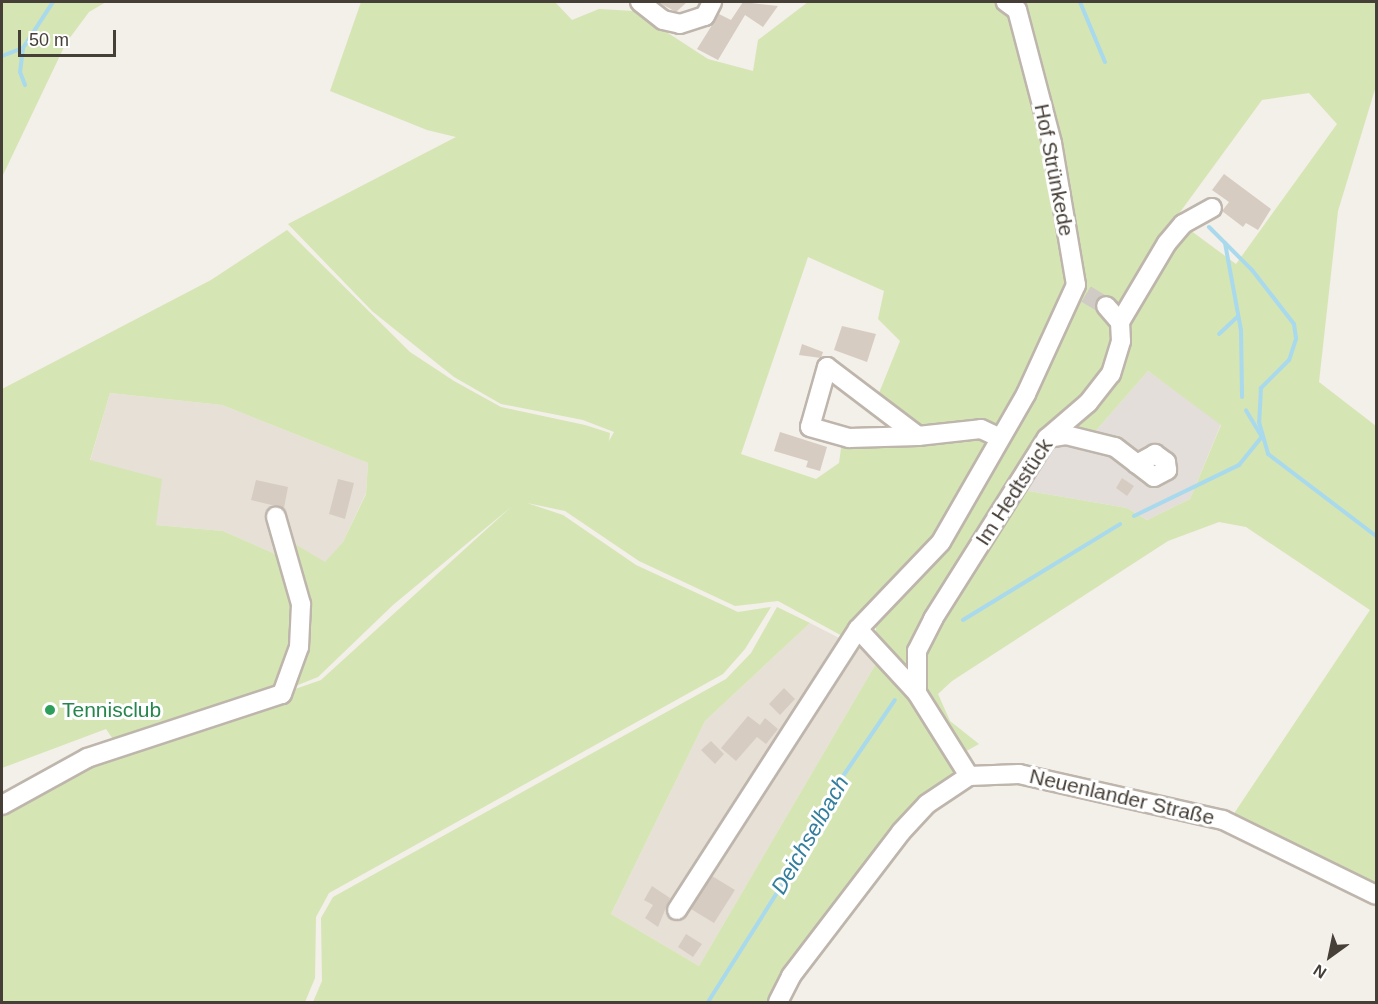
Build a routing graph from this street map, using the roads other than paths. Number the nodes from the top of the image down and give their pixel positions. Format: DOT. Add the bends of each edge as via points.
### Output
graph roads {
  1 [pos="640,2"];
  2 [pos="712,2"];
  3 [pos="1006,2"];
  4 [pos="1212,208"];
  5 [pos="1106,306"];
  6 [pos="1120,322"];
  7 [pos="1052,339"];
  8 [pos="918,436"];
  9 [pos="1000,438"];
  10 [pos="1047,438"];
  11 [pos="1137,464"];
  12 [pos="276,517"];
  13 [pos="858,629"];
  14 [pos="916,693"];
  15 [pos="969,776"];
  16 [pos="2,805"];
  17 [pos="1377,896"];
  18 [pos="676,910"];
  19 [pos="778,1002"];
  1 -- 2 [label="street" via="663,20 680,24 705,16"];
  3 -- 7 [label="street, Hof Strünkede" via="1017,10 1052,143 1081,290"];
  4 -- 6 [label="street" via="1183,224 1167,243"];
  5 -- 6 [label="street"];
  6 -- 10 [label="street, Im Hedtstück" via="1119,356 1111,374 1088,403"];
  7 -- 9 [label="street, Im Hedtstück"];
  8 -- 8 [label="street" via="849,438 810,427 827,367"];
  8 -- 9 [label="street" via="981,429"];
  9 -- 13 [label="street, Im Hedtstück" via="928,560"];
  10 -- 11 [label="street" via="1066,435 1093,440 1114,447"];
  10 -- 14 [label="street, Im Hedtstück" via="933,619 917,651"];
  12 -- 16 [label="street" via="301,604 299,647 282,694 87,759"];
  13 -- 14 [label="street"];
  13 -- 18 [label="street, Im Hedtstück"];
  14 -- 15 [label="street"];
  15 -- 17 [label="street, Neuenlander Straße" via="1019,774 1223,820"];
  15 -- 19 [label="street" via="927,804 901,832 791,976"];
}
